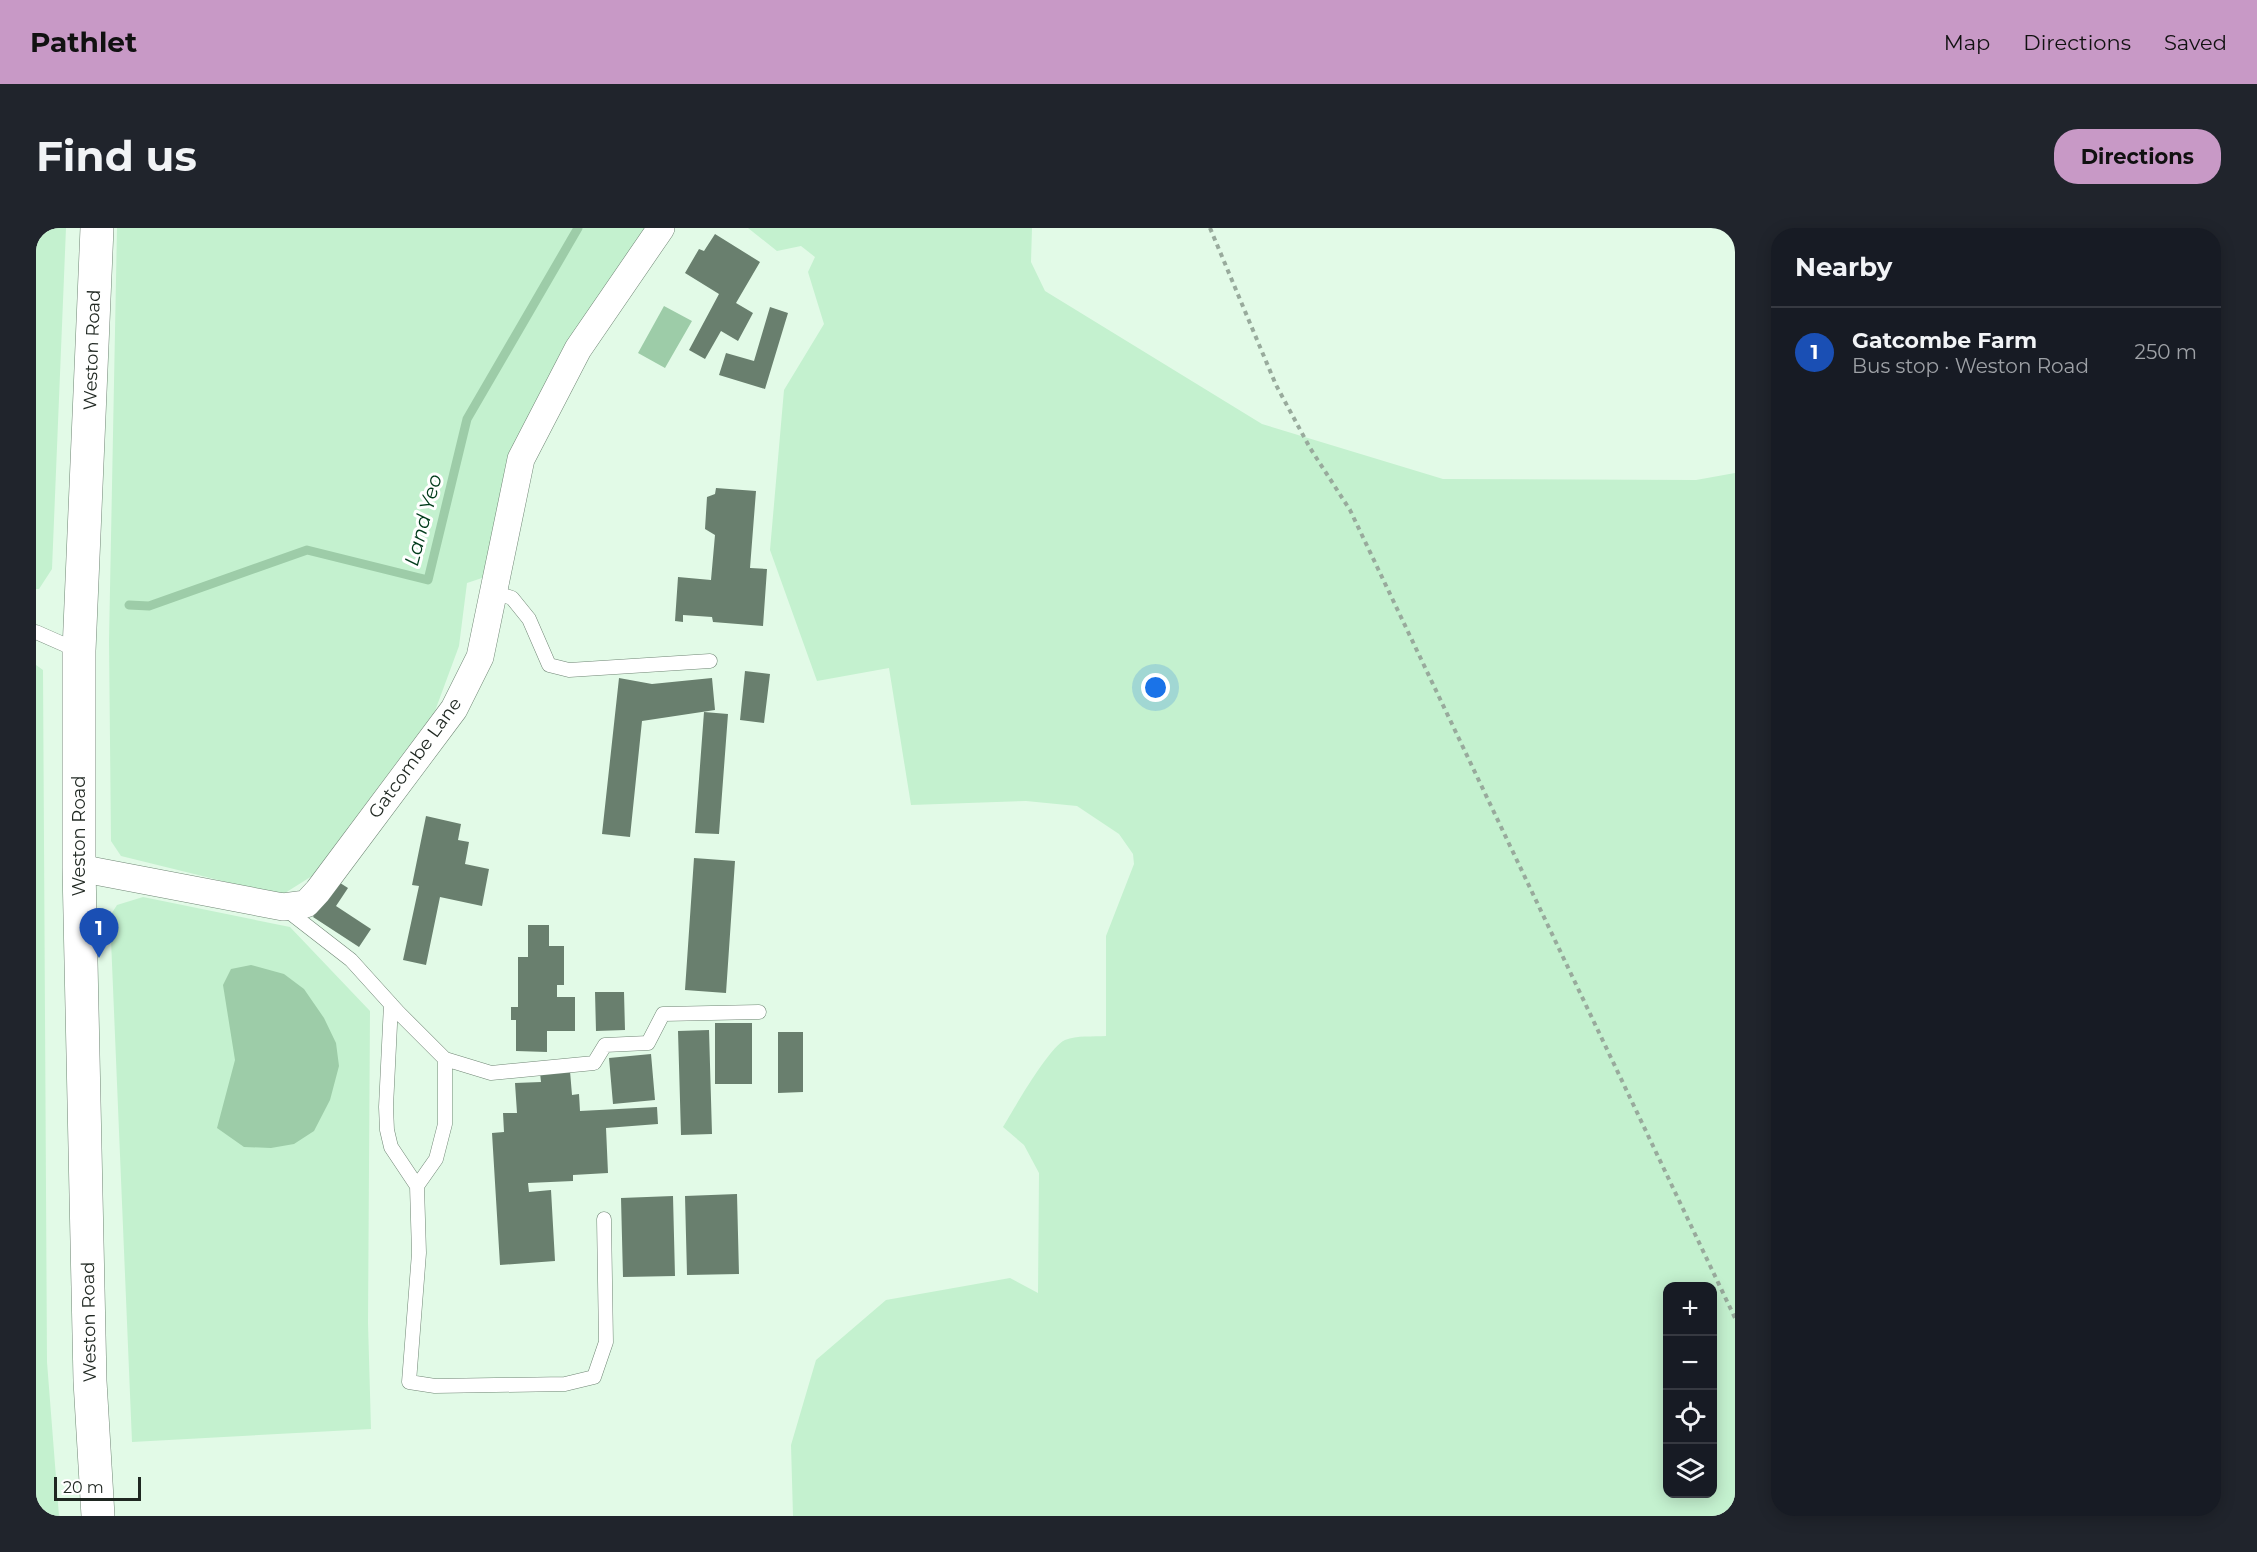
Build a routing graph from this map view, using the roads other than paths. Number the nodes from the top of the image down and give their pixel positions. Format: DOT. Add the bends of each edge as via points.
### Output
graph roads {
  1 [pos="97,228"];
  2 [pos="661,228"];
  3 [pos="494,591"];
  4 [pos="36,632"];
  5 [pos="79,651"];
  6 [pos="710,661"];
  7 [pos="79,868"];
  8 [pos="283,907"];
  9 [pos="391,1004"];
  10 [pos="759,1012"];
  11 [pos="444,1059"];
  12 [pos="417,1186"];
  13 [pos="604,1220"];
  14 [pos="98,1516"];
  1 -- 5 [label="street, Weston Road"];
  2 -- 3 [label="street, Gatcombe Lane" via="578,349 521,459"];
  3 -- 6 [label="lane" via="512,598 529,619 549,665 568,670"];
  3 -- 8 [label="street, Gatcombe Lane" via="480,657 454,709 318,891 306,904"];
  4 -- 5 [label="lane"];
  5 -- 7 [label="street, Weston Road"];
  7 -- 8 [label="street, Gatcombe Lane"];
  7 -- 14 [label="street, Weston Road" via="90,1381"];
  8 -- 9 [label="lane" via="351,960"];
  9 -- 11 [label="lane"];
  9 -- 12 [label="lane" via="387,1130 391,1148"];
  10 -- 11 [label="lane" via="663,1014 648,1043 605,1045 594,1063 492,1073"];
  11 -- 12 [label="lane" via="445,1124 436,1159"];
  12 -- 13 [label="lane" via="419,1253 409,1382 435,1386 565,1384 594,1377 606,1342"];
}
